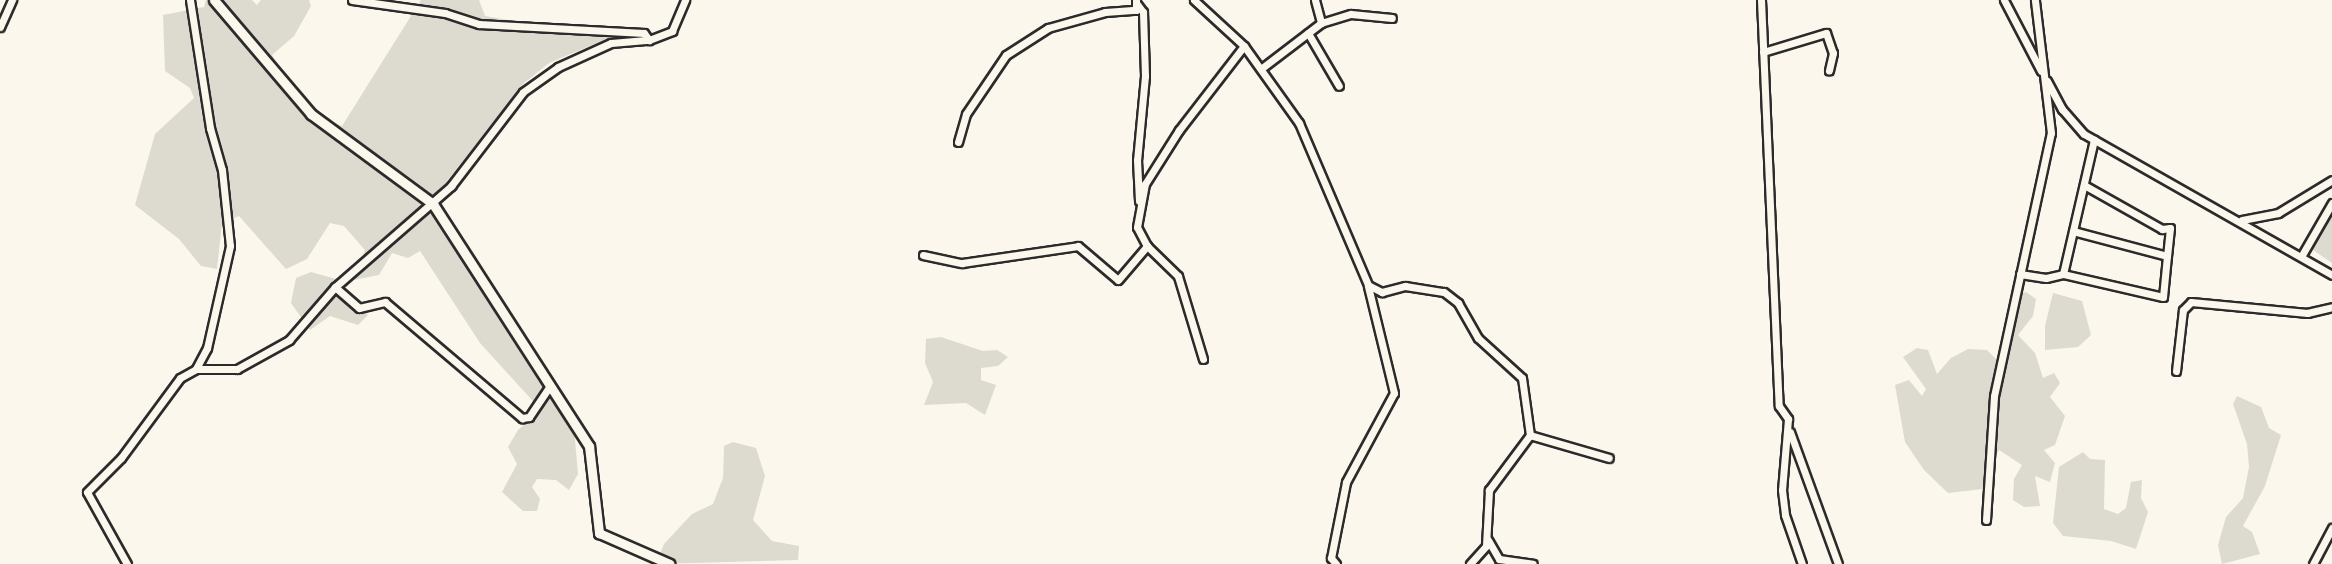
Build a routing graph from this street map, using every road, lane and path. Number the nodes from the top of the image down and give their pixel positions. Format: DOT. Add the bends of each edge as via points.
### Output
graph roads {
  1 [pos="12,0"];
  2 [pos="190,0"];
  3 [pos="214,0"];
  4 [pos="352,0"];
  5 [pos="685,0"];
  6 [pos="1194,0"];
  7 [pos="1315,0"];
  8 [pos="1761,0"];
  9 [pos="2004,0"];
  10 [pos="2035,0"];
  11 [pos="1137,2"];
  12 [pos="1392,18"];
  13 [pos="1321,23"];
  14 [pos="0,27"];
  15 [pos="1308,33"];
  16 [pos="649,40"];
  17 [pos="1244,46"];
  18 [pos="1763,52"];
  19 [pos="1262,68"];
  20 [pos="1829,71"];
  21 [pos="2044,76"];
  22 [pos="1339,86"];
  23 [pos="2094,140"];
  24 [pos="958,142"];
  25 [pos="2332,180"];
  26 [pos="2084,185"];
  27 [pos="2332,203"];
  28 [pos="433,204"];
  29 [pos="1139,219"];
  30 [pos="2242,220"];
  31 [pos="2073,231"];
  32 [pos="1147,246"];
  33 [pos="923,255"];
  34 [pos="2302,255"];
  35 [pos="2167,256"];
  36 [pos="2021,274"];
  37 [pos="2063,274"];
  38 [pos="2332,275"];
  39 [pos="1368,285"];
  40 [pos="335,287"];
  41 [pos="2332,307"];
  42 [pos="1203,359"];
  43 [pos="196,369"];
  44 [pos="2176,371"];
  45 [pos="550,386"];
  46 [pos="1789,429"];
  47 [pos="1530,435"];
  48 [pos="1609,458"];
  49 [pos="1986,520"];
  50 [pos="2332,528"];
  51 [pos="1487,536"];
  52 [pos="127,564"];
  53 [pos="670,564"];
  54 [pos="1336,564"];
  55 [pos="1470,564"];
  56 [pos="1533,564"];
  57 [pos="1802,564"];
  58 [pos="1838,564"];
  59 [pos="2313,564"];
  1 -- 14 [label="street"];
  2 -- 43 [label="street" via="209,128 222,170 230,246 207,348"];
  3 -- 28 [label="street" via="311,114"];
  4 -- 16 [label="street" via="445,13 479,24 644,33"];
  5 -- 16 [label="street" via="672,31"];
  6 -- 17 [label="street"];
  7 -- 13 [label="street"];
  8 -- 18 [label="street"];
  9 -- 21 [label="street"];
  10 -- 21 [label="street"];
  11 -- 24 [label="street" via="1130,12 1105,12 1048,28 1006,55 966,114"];
  11 -- 29 [label="street" via="1143,12 1145,76 1137,160"];
  12 -- 13 [label="street" via="1351,14"];
  13 -- 15 [label="street"];
  15 -- 19 [label="street"];
  15 -- 22 [label="street"];
  16 -- 28 [label="street" via="611,43 558,67 523,92"];
  17 -- 19 [label="street"];
  17 -- 29 [label="street" via="1179,130 1145,184"];
  18 -- 20 [label="street" via="1826,33 1833,53"];
  18 -- 46 [label="street" via="1778,393"];
  19 -- 39 [label="street" via="1299,123"];
  21 -- 23 [label="street" via="2062,109"];
  21 -- 36 [label="street" via="2051,133"];
  23 -- 26 [label="street"];
  23 -- 30 [label="street"];
  25 -- 30 [label="street" via="2277,213"];
  26 -- 31 [label="street"];
  26 -- 35 [label="street" via="2162,229 2170,228"];
  27 -- 34 [label="street"];
  28 -- 40 [label="street"];
  28 -- 45 [label="street"];
  29 -- 32 [label="street"];
  30 -- 34 [label="street"];
  31 -- 35 [label="street"];
  31 -- 37 [label="street"];
  32 -- 33 [label="street" via="1118,281 1078,246 962,263"];
  32 -- 42 [label="street" via="1178,276"];
  34 -- 38 [label="street"];
  35 -- 37 [label="street" via="2163,297"];
  36 -- 37 [label="street" via="2046,278"];
  36 -- 49 [label="street" via="1994,396"];
  39 -- 47 [label="street" via="1382,292 1405,286 1432,290 1458,303 1478,338 1522,378"];
  39 -- 54 [label="street" via="1394,393 1346,482 1332,558"];
  40 -- 43 [label="street" via="289,340 259,359 237,369"];
  40 -- 45 [label="street" via="359,308 385,302 522,418 529,417"];
  41 -- 44 [label="street" via="2307,313 2191,302 2183,310"];
  43 -- 52 [label="street" via="180,378 121,458 87,492"];
  45 -- 53 [label="street" via="589,446 599,533"];
  46 -- 57 [label="street" via="1782,491"];
  46 -- 58 [label="street"];
  47 -- 48 [label="street"];
  47 -- 51 [label="street" via="1489,490"];
  50 -- 59 [label="street"];
  51 -- 55 [label="street" via="1486,546"];
  51 -- 56 [label="street" via="1499,559"];
}
